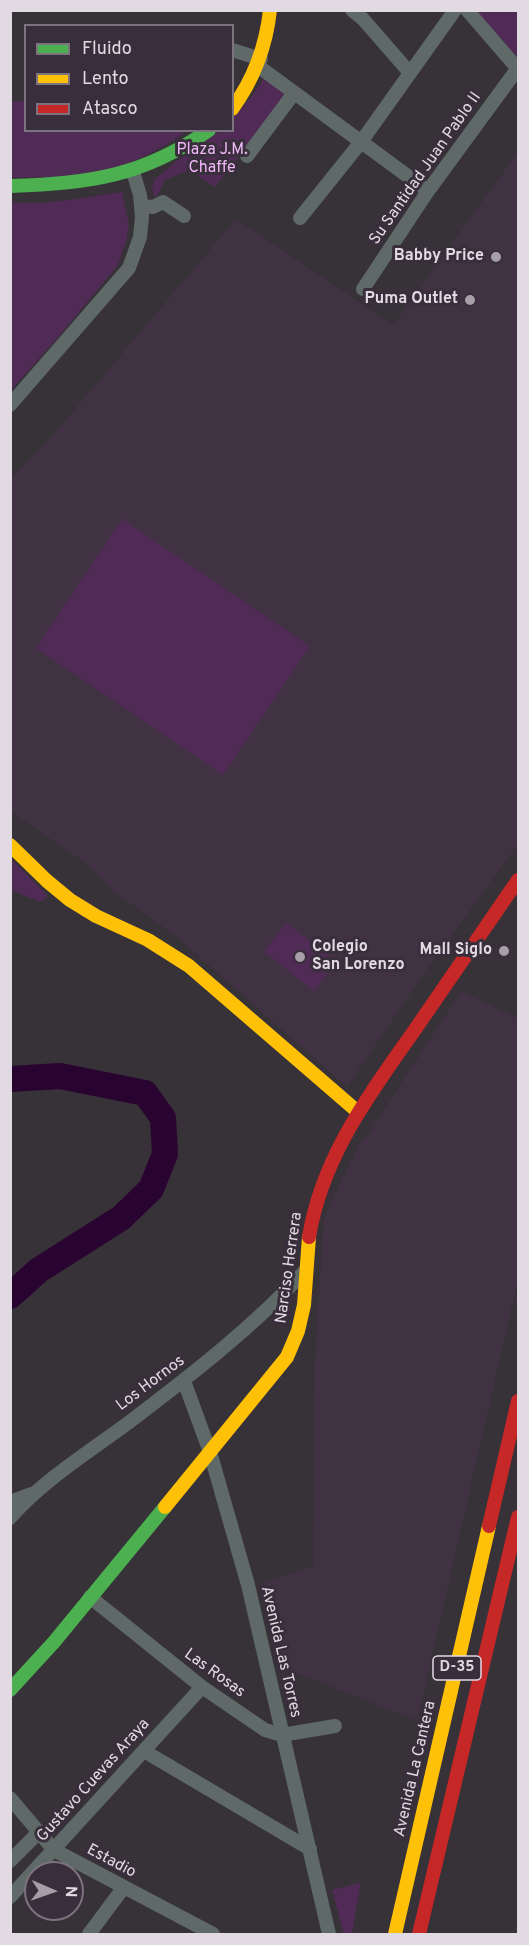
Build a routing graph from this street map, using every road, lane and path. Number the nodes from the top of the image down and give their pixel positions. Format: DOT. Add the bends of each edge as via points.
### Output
graph roads {
  1 [pos="270,10"];
  2 [pos="352,10"];
  3 [pos="455,10"];
  4 [pos="467,10"];
  5 [pos="234,51"];
  6 [pos="260,63"];
  7 [pos="518,69"];
  8 [pos="410,73"];
  9 [pos="294,93"];
  10 [pos="234,106"];
  11 [pos="206,132"];
  12 [pos="361,141"];
  13 [pos="247,156"];
  14 [pos="133,172"];
  15 [pos="10,186"];
  16 [pos="428,191"];
  17 [pos="142,206"];
  18 [pos="184,216"];
  19 [pos="300,218"];
  20 [pos="363,289"];
  21 [pos="10,405"];
  22 [pos="10,845"];
  23 [pos="519,880"];
  24 [pos="357,1112"];
  25 [pos="305,1271"];
  26 [pos="184,1381"];
  27 [pos="519,1401"];
  28 [pos="210,1452"];
  29 [pos="36,1493"];
  30 [pos="10,1502"];
  31 [pos="519,1517"];
  32 [pos="10,1518"];
  33 [pos="90,1597"];
  34 [pos="202,1687"];
  35 [pos="10,1690"];
  36 [pos="335,1726"];
  37 [pos="282,1735"];
  38 [pos="144,1751"];
  39 [pos="10,1798"];
  40 [pos="39,1832"];
  41 [pos="310,1849"];
  42 [pos="54,1850"];
  43 [pos="10,1861"];
  44 [pos="124,1887"];
  45 [pos="10,1897"];
  46 [pos="89,1935"];
  47 [pos="213,1935"];
  48 [pos="329,1935"];
  49 [pos="395,1935"];
  50 [pos="419,1935"];
  1 -- 6 [label="main road"];
  2 -- 8 [label="street"];
  3 -- 8 [label="street"];
  4 -- 7 [label="street"];
  5 -- 6 [label="street"];
  6 -- 9 [label="street"];
  6 -- 10 [label="main road"];
  7 -- 16 [label="street, Su Santidad Juan Pablo II"];
  8 -- 12 [label="street"];
  9 -- 12 [label="street"];
  9 -- 13 [label="street"];
  11 -- 14 [label="main road" via="170,156"];
  12 -- 16 [label="street"];
  12 -- 19 [label="street"];
  14 -- 15 [label="main road" via="65,183"];
  14 -- 17 [label="street"];
  16 -- 20 [label="street, Su Santidad Juan Pablo II"];
  17 -- 18 [label="street" via="153,207 163,202"];
  17 -- 21 [label="street" via="140,237 123,277"];
  22 -- 24 [label="main road" via="70,900 189,966"];
  23 -- 24 [label="main road, Narciso Herrera"];
  24 -- 25 [label="main road, Narciso Herrera" via="318,1195"];
  25 -- 26 [label="street, Los Hornos" via="278,1300"];
  25 -- 28 [label="main road, Narciso Herrera" via="301,1320 287,1357"];
  26 -- 28 [label="street, Avenida Las Torres"];
  26 -- 29 [label="street, Los Hornos"];
  27 -- 49 [label="main road, Avenida La Cantera / D-35"];
  28 -- 33 [label="main road, Narciso Herrera"];
  28 -- 37 [label="street, Avenida Las Torres" via="248,1585"];
  29 -- 30 [label="street"];
  29 -- 32 [label="street, Los Hornos"];
  31 -- 50 [label="main road, D-35"];
  33 -- 34 [label="street, Las Rosas"];
  33 -- 35 [label="main road, Narciso Herrera"];
  34 -- 37 [label="street, Las Rosas" via="265,1730"];
  34 -- 38 [label="street, Gustavo Cuevas Araya"];
  36 -- 37 [label="street"];
  37 -- 41 [label="street, Avenida Las Torres"];
  38 -- 41 [label="street"];
  38 -- 42 [label="street, Gustavo Cuevas Araya"];
  39 -- 40 [label="street, Estadio"];
  40 -- 42 [label="street, Estadio"];
  40 -- 43 [label="street, Gustavo Cuevas Araya"];
  41 -- 48 [label="street, Avenida Las Torres"];
  42 -- 44 [label="street, Estadio"];
  42 -- 45 [label="street, Gustavo Cuevas Araya"];
  44 -- 46 [label="street"];
  44 -- 47 [label="street, Estadio"];
}
